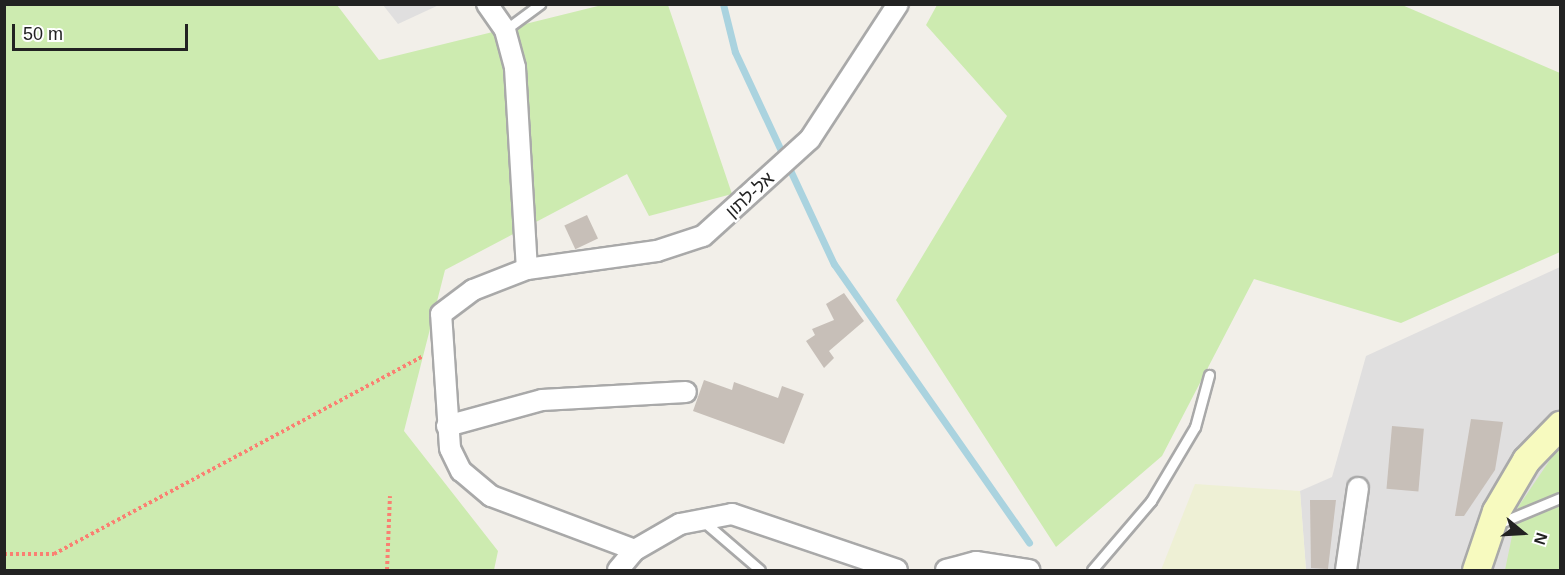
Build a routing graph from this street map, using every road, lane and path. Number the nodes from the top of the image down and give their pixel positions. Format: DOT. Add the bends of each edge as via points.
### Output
graph roads {
  1 [pos="487,4"];
  2 [pos="540,4"];
  3 [pos="898,4"];
  4 [pos="505,30"];
  5 [pos="527,269"];
  6 [pos="440,347"];
  7 [pos="1209,375"];
  8 [pos="686,392"];
  9 [pos="1560,425"];
  10 [pos="447,426"];
  11 [pos="1358,488"];
  12 [pos="390,496"];
  13 [pos="1560,498"];
  14 [pos="699,517"];
  15 [pos="1490,526"];
  16 [pos="635,550"];
  17 [pos="4,554"];
  18 [pos="882,568"];
  19 [pos="387,570"];
  20 [pos="618,570"];
  21 [pos="760,570"];
  22 [pos="946,570"];
  23 [pos="1029,570"];
  24 [pos="1092,570"];
  25 [pos="1346,570"];
  26 [pos="1476,570"];
  1 -- 4 [label="street"];
  2 -- 4 [label="lane"];
  3 -- 5 [label="street, אל-לתון" via="810,139 703,236 657,251"];
  4 -- 5 [label="street" via="515,68"];
  5 -- 6 [label="street, אל-לתון" via="473,290 449,306 441,314"];
  6 -- 10 [label="street, אל-לתון"];
  6 -- 17 [label="path" via="54,554"];
  7 -- 24 [label="lane" via="1195,427 1151,501"];
  8 -- 10 [label="street" via="542,400"];
  9 -- 15 [label="street" via="1526,460"];
  10 -- 16 [label="street, אל-לתון" via="450,448 461,471 491,496"];
  11 -- 25 [label="street"];
  12 -- 19 [label="path"];
  13 -- 15 [label="lane"];
  14 -- 16 [label="street"];
  14 -- 18 [label="street" via="753,517"];
  14 -- 21 [label="lane"];
  15 -- 26 [label="street"];
  16 -- 20 [label="street"];
  22 -- 23 [label="street" via="976,562"];
}
